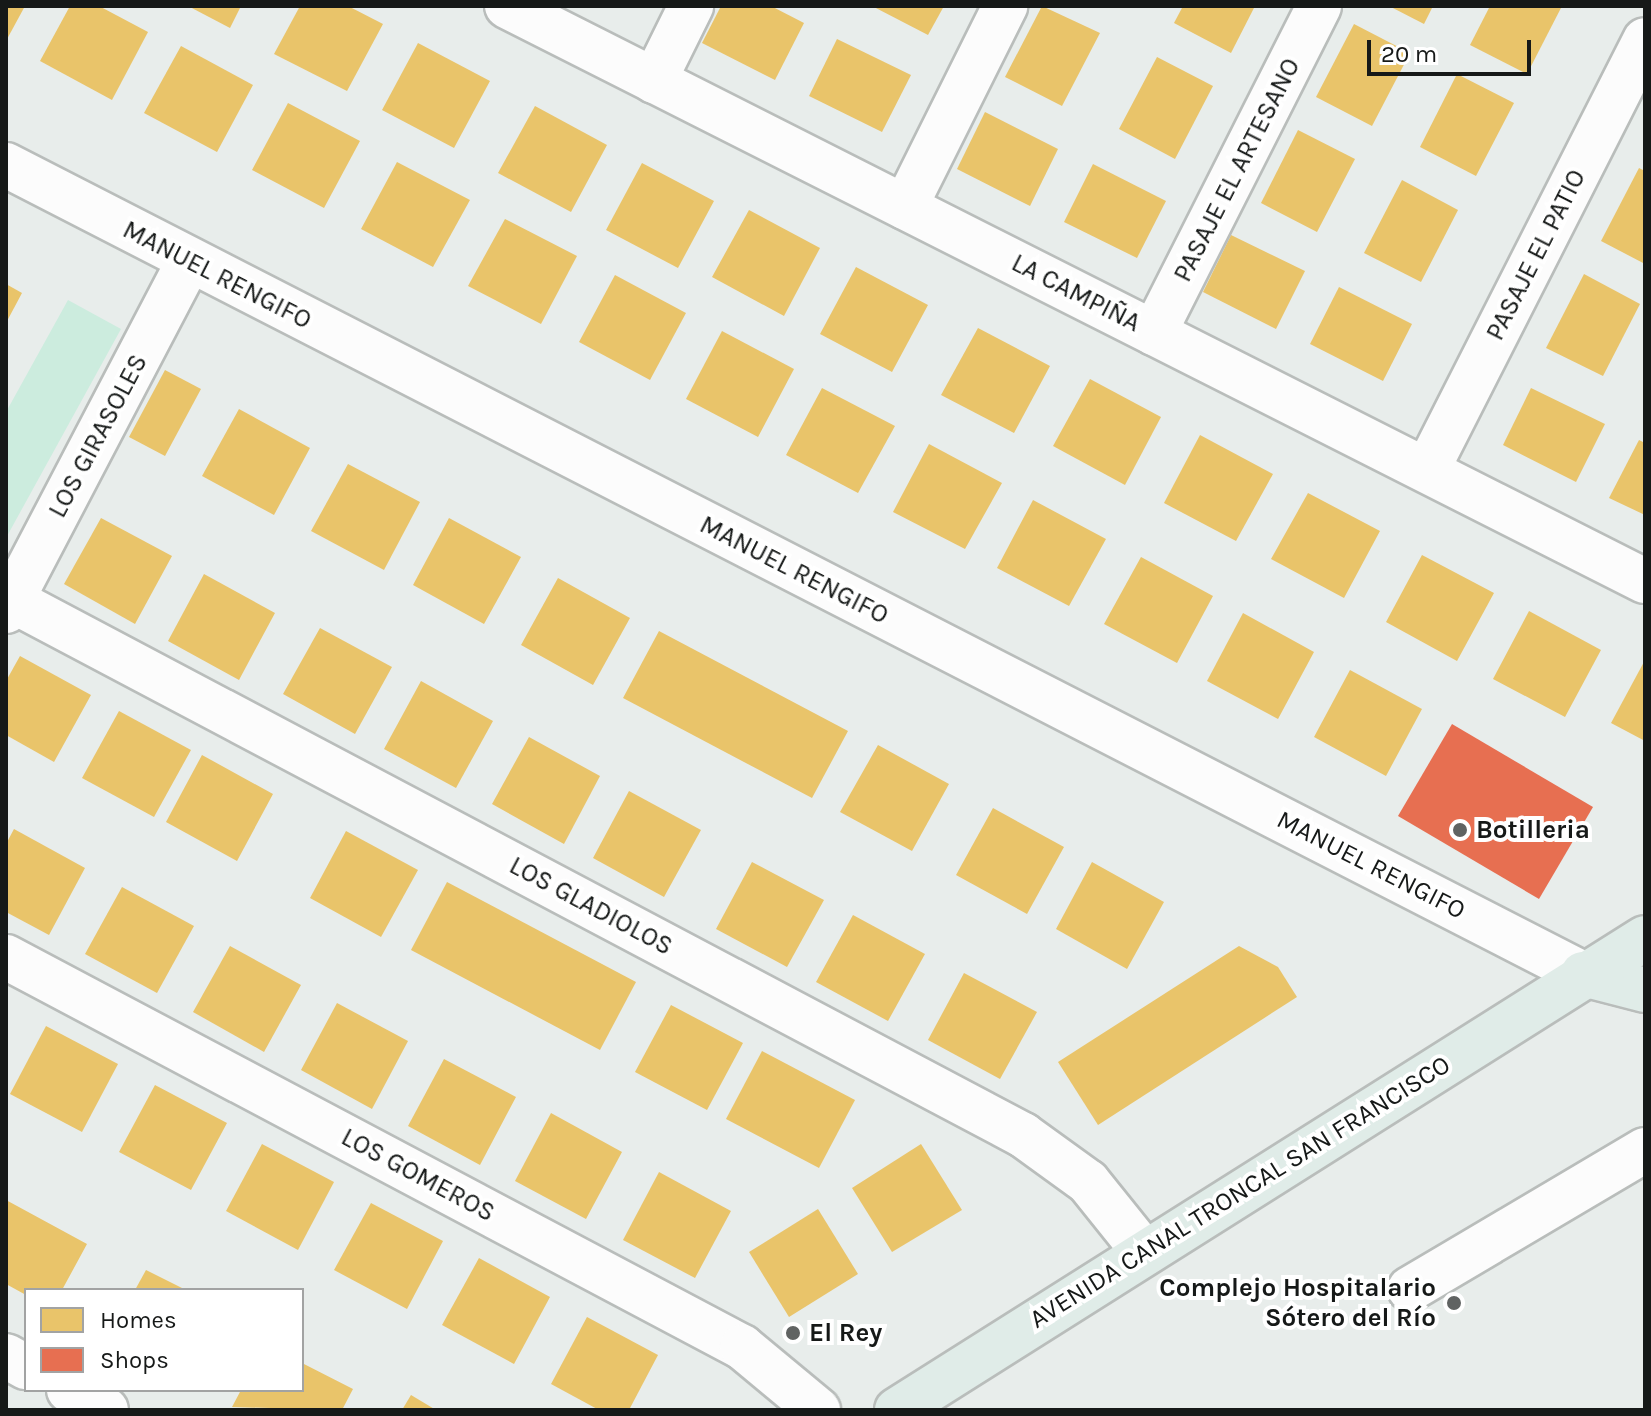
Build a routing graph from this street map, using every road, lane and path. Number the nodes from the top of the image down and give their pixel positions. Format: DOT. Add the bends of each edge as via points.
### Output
graph roads {
  1 [pos="507,6"];
  2 [pos="691,6"];
  3 [pos="1005,6"];
  4 [pos="1319,6"];
  5 [pos="1645,40"];
  6 [pos="654,81"];
  7 [pos="6,165"];
  8 [pos="905,207"];
  9 [pos="189,261"];
  10 [pos="1154,333"];
  11 [pos="1427,470"];
  12 [pos="1645,581"];
  13 [pos="8,603"];
  14 [pos="1645,938"];
  15 [pos="6,957"];
  16 [pos="1583,974"];
  17 [pos="1645,990"];
  18 [pos="1645,1150"];
  19 [pos="1145,1253"];
  20 [pos="1410,1289"];
  21 [pos="6,1356"];
  22 [pos="24,1366"];
  23 [pos="73,1392"];
  24 [pos="106,1410"];
  25 [pos="818,1410"];
  26 [pos="897,1410"];
  1 -- 6 [label="street, LA CAMPIÑA"];
  2 -- 6 [label="street"];
  3 -- 8 [label="street"];
  4 -- 10 [label="street, PASAJE EL ARTESANO"];
  5 -- 11 [label="street, PASAJE EL PATIO"];
  6 -- 8 [label="street, LA CAMPIÑA"];
  7 -- 9 [label="street, MANUEL RENGIFO"];
  8 -- 10 [label="street, LA CAMPIÑA"];
  9 -- 13 [label="street, LOS GIRASOLES"];
  9 -- 16 [label="street, MANUEL RENGIFO"];
  10 -- 11 [label="street, LA CAMPIÑA"];
  11 -- 12 [label="street, LA CAMPIÑA"];
  13 -- 19 [label="street, LOS GLADIOLOS" via="1023,1135 1088,1182"];
  14 -- 16 [label="main road, AVENIDA CANAL TRONCAL SAN FRANCISCO"];
  15 -- 25 [label="street, LOS GOMEROS" via="742,1347"];
  16 -- 17 [label="main road"];
  16 -- 19 [label="main road, AVENIDA CANAL TRONCAL SAN FRANCISCO"];
  18 -- 20 [label="street"];
  19 -- 26 [label="main road, AVENIDA CANAL TRONCAL SAN FRANCISCO"];
  21 -- 22 [label="street"];
  23 -- 24 [label="street"];
}
